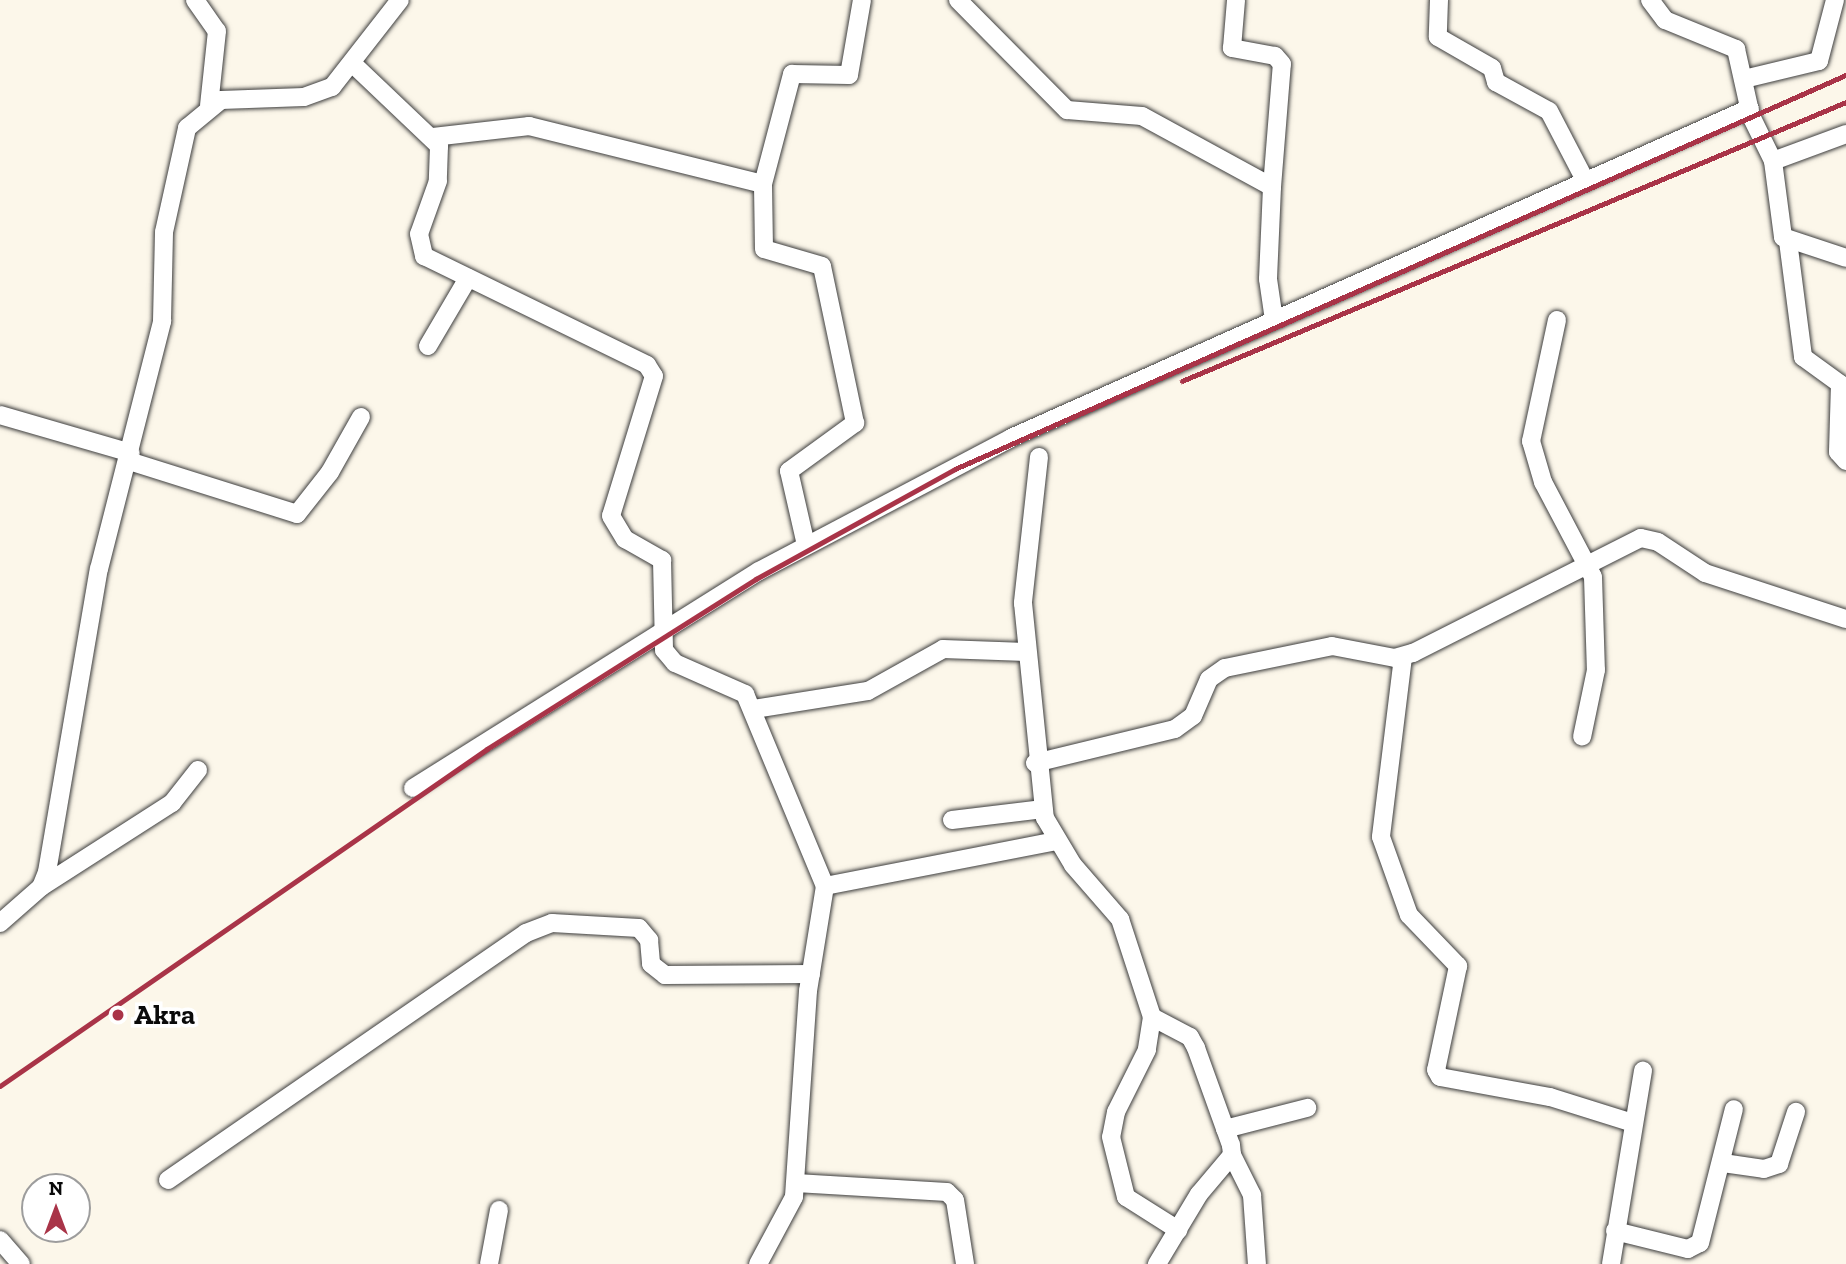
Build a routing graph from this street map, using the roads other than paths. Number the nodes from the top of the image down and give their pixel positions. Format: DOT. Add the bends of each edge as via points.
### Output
graph roads {
  1 [pos="195,0"];
  2 [pos="400,0"];
  3 [pos="862,0"];
  4 [pos="958,0"];
  5 [pos="1236,0"];
  6 [pos="1439,0"];
  7 [pos="1650,0"];
  8 [pos="1835,0"];
  9 [pos="353,64"];
  10 [pos="1744,79"];
  11 [pos="209,106"];
  12 [pos="1750,108"];
  13 [pos="1846,134"];
  14 [pos="433,137"];
  15 [pos="1773,161"];
  16 [pos="1586,182"];
  17 [pos="763,184"];
  18 [pos="1272,187"];
  19 [pos="1788,241"];
  20 [pos="1846,258"];
  21 [pos="468,278"];
  22 [pos="1274,320"];
  23 [pos="1557,320"];
  24 [pos="428,346"];
  25 [pos="0,415"];
  26 [pos="360,417"];
  27 [pos="130,457"];
  28 [pos="1038,457"];
  29 [pos="1846,461"];
  30 [pos="806,545"];
  31 [pos="1589,563"];
  32 [pos="1846,619"];
  33 [pos="663,628"];
  34 [pos="1026,652"];
  35 [pos="1403,657"];
  36 [pos="754,709"];
  37 [pos="1582,737"];
  38 [pos="1035,763"];
  39 [pos="198,770"];
  40 [pos="413,788"];
  41 [pos="1043,809"];
  42 [pos="952,820"];
  43 [pos="1056,841"];
  44 [pos="825,886"];
  45 [pos="40,887"];
  46 [pos="0,923"];
  47 [pos="811,974"];
  48 [pos="1152,1017"];
  49 [pos="1643,1071"];
  50 [pos="1307,1108"];
  51 [pos="1734,1109"];
  52 [pos="1796,1112"];
  53 [pos="1633,1123"];
  54 [pos="1225,1129"];
  55 [pos="1232,1156"];
  56 [pos="1723,1163"];
  57 [pos="169,1180"];
  58 [pos="796,1184"];
  59 [pos="499,1210"];
  60 [pos="1178,1230"];
  61 [pos="1615,1231"];
  62 [pos="0,1240"];
  63 [pos="21,1264"];
  64 [pos="488,1264"];
  65 [pos="758,1264"];
  66 [pos="965,1264"];
  67 [pos="1157,1264"];
  68 [pos="1258,1264"];
  69 [pos="1611,1264"];
  1 -- 11 [label="street" via="217,31"];
  2 -- 9 [label="street"];
  3 -- 17 [label="street" via="849,75 792,74"];
  4 -- 18 [label="street" via="1067,110 1142,116"];
  5 -- 18 [label="street" via="1232,48 1275,56 1282,64"];
  6 -- 16 [label="street" via="1438,37 1492,68 1496,82 1549,111"];
  7 -- 10 [label="street" via="1665,20 1736,49"];
  8 -- 10 [label="street" via="1819,61"];
  9 -- 11 [label="street" via="323,92"];
  9 -- 14 [label="street"];
  10 -- 12 [label="street"];
  11 -- 27 [label="street" via="187,128 176,172 164,232 162,321"];
  12 -- 15 [label="street"];
  12 -- 16 [label="street"];
  13 -- 15 [label="street"];
  14 -- 17 [label="street" via="529,126"];
  14 -- 21 [label="street" via="438,181 418,248"];
  15 -- 19 [label="street" via="1779,225"];
  16 -- 22 [label="street"];
  17 -- 30 [label="street" via="764,249 822,265 855,423 789,471"];
  18 -- 22 [label="street" via="1268,279"];
  19 -- 20 [label="street"];
  19 -- 29 [label="street" via="1803,357 1840,384 1838,452"];
  21 -- 24 [label="street"];
  21 -- 33 [label="street" via="647,365 654,376 611,516 625,539 662,560"];
  22 -- 30 [label="street" via="1012,438"];
  23 -- 31 [label="street" via="1531,441 1543,482"];
  25 -- 27 [label="street"];
  26 -- 27 [label="street" via="330,472 297,514"];
  27 -- 45 [label="street" via="99,569 65,783"];
  28 -- 34 [label="street" via="1027,529"];
  30 -- 33 [label="street"];
  31 -- 32 [label="street" via="1650,538 1705,573"];
  31 -- 35 [label="street"];
  31 -- 37 [label="street" via="1598,634"];
  33 -- 36 [label="street" via="664,650 675,663 727,681"];
  33 -- 40 [label="street"];
  34 -- 36 [label="street" via="943,649 868,691"];
  34 -- 38 [label="street"];
  35 -- 38 [label="street" via="1332,646 1225,668 1209,679 1193,716 1175,729"];
  35 -- 53 [label="street" via="1381,837 1409,915 1458,966 1436,1070 1440,1077 1550,1097"];
  36 -- 44 [label="street"];
  38 -- 41 [label="street"];
  39 -- 45 [label="street" via="172,803"];
  41 -- 42 [label="street"];
  41 -- 43 [label="street"];
  43 -- 44 [label="street"];
  43 -- 48 [label="street" via="1120,919"];
  44 -- 47 [label="street"];
  45 -- 46 [label="street"];
  47 -- 57 [label="street" via="665,975 651,964 649,940 639,928 552,923 526,933"];
  47 -- 58 [label="street"];
  48 -- 54 [label="street" via="1190,1037"];
  48 -- 60 [label="street" via="1147,1051 1116,1112 1111,1137 1126,1197"];
  49 -- 53 [label="street"];
  50 -- 54 [label="street"];
  51 -- 56 [label="street"];
  52 -- 56 [label="street" via="1779,1164 1764,1169"];
  53 -- 61 [label="street"];
  54 -- 55 [label="street"];
  55 -- 60 [label="street"];
  55 -- 68 [label="street" via="1252,1195"];
  56 -- 61 [label="street" via="1708,1227 1694,1248"];
  58 -- 65 [label="street"];
  58 -- 66 [label="street" via="947,1192 955,1200"];
  59 -- 64 [label="street"];
  60 -- 67 [label="street"];
  61 -- 69 [label="street"];
  62 -- 63 [label="street"];
}
